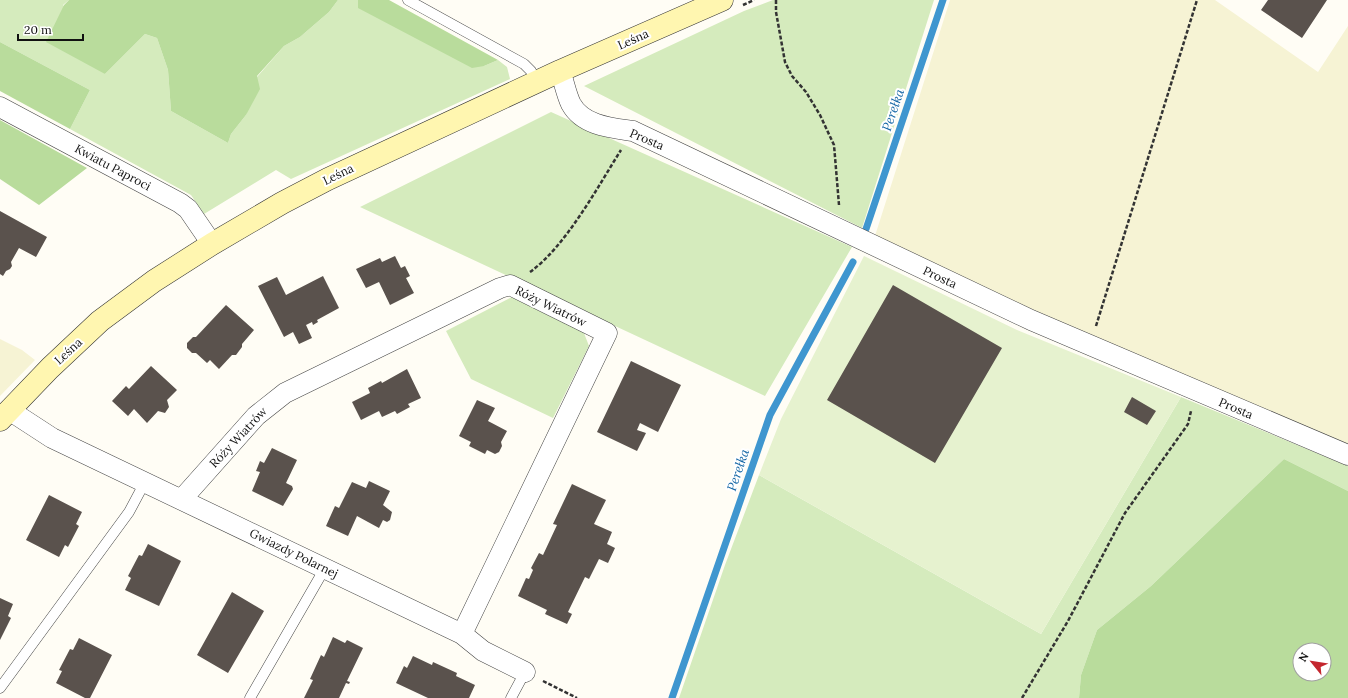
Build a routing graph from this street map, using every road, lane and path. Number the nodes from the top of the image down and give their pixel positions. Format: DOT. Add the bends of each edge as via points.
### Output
graph roads {
  1 [pos="408,0"];
  2 [pos="754,0"];
  3 [pos="776,0"];
  4 [pos="1197,0"];
  5 [pos="730,3"];
  6 [pos="560,71"];
  7 [pos="536,83"];
  8 [pos="0,107"];
  9 [pos="633,131"];
  10 [pos="853,236"];
  11 [pos="212,244"];
  12 [pos="510,285"];
  13 [pos="1090,346"];
  14 [pos="1195,391"];
  15 [pos="4,415"];
  16 [pos="1348,455"];
  17 [pos="145,482"];
  18 [pos="182,499"];
  19 [pos="325,568"];
  20 [pos="462,634"];
  21 [pos="525,672"];
  22 [pos="0,688"];
  23 [pos="250,698"];
  24 [pos="512,698"];
  25 [pos="577,698"];
  26 [pos="1022,698"];
  1 -- 7 [label="lane" via="524,64 531,71"];
  2 -- 5 [label="path"];
  3 -- 10 [label="path" via="785,62 820,115 834,144 840,219 851,228"];
  4 -- 13 [label="path"];
  5 -- 6 [label="street, Leśna"];
  6 -- 7 [label="street, Leśna"];
  6 -- 9 [label="street, Prosta" via="571,104 576,110 598,125"];
  7 -- 11 [label="street, Leśna" via="328,179"];
  8 -- 11 [label="street, Kwiatu Paproci" via="180,203 188,209"];
  9 -- 10 [label="street, Prosta"];
  9 -- 12 [label="path" via="561,240 540,264"];
  10 -- 13 [label="street, Prosta"];
  11 -- 15 [label="street, Leśna" via="154,281 100,321"];
  12 -- 18 [label="street, Róży Wiatrów" via="285,393 256,416"];
  12 -- 20 [label="street, Róży Wiatrów" via="607,333"];
  13 -- 14 [label="street, Prosta"];
  14 -- 16 [label="street, Prosta"];
  14 -- 26 [label="path" via="1188,424 1125,513 1068,621"];
  15 -- 17 [label="street, Gwiazdy Polarnej"];
  17 -- 18 [label="street, Gwiazdy Polarnej"];
  17 -- 22 [label="lane" via="128,512"];
  18 -- 19 [label="street, Gwiazdy Polarnej"];
  19 -- 20 [label="street, Gwiazdy Polarnej"];
  19 -- 23 [label="lane"];
  20 -- 21 [label="street, Gwiazdy Polarnej" via="483,651"];
  21 -- 24 [label="lane"];
  21 -- 25 [label="path"];
}
